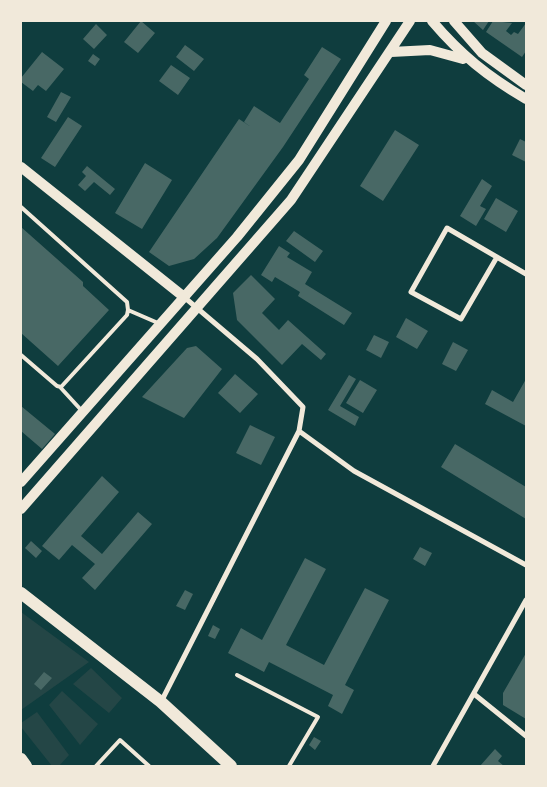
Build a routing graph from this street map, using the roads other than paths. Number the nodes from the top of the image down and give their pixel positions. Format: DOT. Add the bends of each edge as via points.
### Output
graph roads {
  1 [pos="386,21"];
  2 [pos="410,21"];
  3 [pos="432,21"];
  4 [pos="454,21"];
  5 [pos="390,52"];
  6 [pos="468,61"];
  7 [pos="525,83"];
  8 [pos="521,97"];
  9 [pos="21,167"];
  10 [pos="21,207"];
  11 [pos="497,257"];
  12 [pos="526,274"];
  13 [pos="184,297"];
  14 [pos="199,308"];
  15 [pos="128,310"];
  16 [pos="160,324"];
  17 [pos="21,355"];
  18 [pos="60,387"];
  19 [pos="83,412"];
  20 [pos="299,431"];
  21 [pos="21,482"];
  22 [pos="21,509"];
  23 [pos="526,565"];
  24 [pos="21,593"];
  25 [pos="526,600"];
  26 [pos="237,676"];
  27 [pos="474,694"];
  28 [pos="161,702"];
  29 [pos="526,736"];
  30 [pos="21,759"];
  31 [pos="26,766"];
  32 [pos="96,766"];
  33 [pos="149,766"];
  34 [pos="230,766"];
  35 [pos="289,766"];
  36 [pos="433,766"];
  1 -- 13 [label="main road" via="299,160 237,238"];
  2 -- 5 [label="main road"];
  3 -- 6 [label="main road"];
  4 -- 7 [label="main road" via="482,53"];
  5 -- 6 [label="main road" via="430,50"];
  5 -- 14 [label="main road" via="291,200"];
  6 -- 8 [label="main road"];
  7 -- 8 [label="street"];
  9 -- 13 [label="main road"];
  10 -- 15 [label="lane" via="127,302"];
  11 -- 11 [label="street" via="447,228 411,292 461,318"];
  11 -- 12 [label="street"];
  13 -- 14 [label="street"];
  13 -- 16 [label="main road"];
  14 -- 20 [label="street" via="297,399 303,407"];
  14 -- 22 [label="main road"];
  15 -- 16 [label="lane"];
  15 -- 18 [label="lane" via="127,315"];
  16 -- 19 [label="main road"];
  17 -- 18 [label="lane"];
  18 -- 19 [label="lane"];
  19 -- 21 [label="main road"];
  20 -- 23 [label="street" via="354,471"];
  20 -- 28 [label="street"];
  24 -- 28 [label="highway"];
  25 -- 27 [label="street"];
  26 -- 35 [label="lane" via="318,716"];
  27 -- 29 [label="street"];
  27 -- 36 [label="street"];
  28 -- 34 [label="highway"];
  30 -- 31 [label="highway"];
  32 -- 33 [label="lane" via="120,740"];
}
